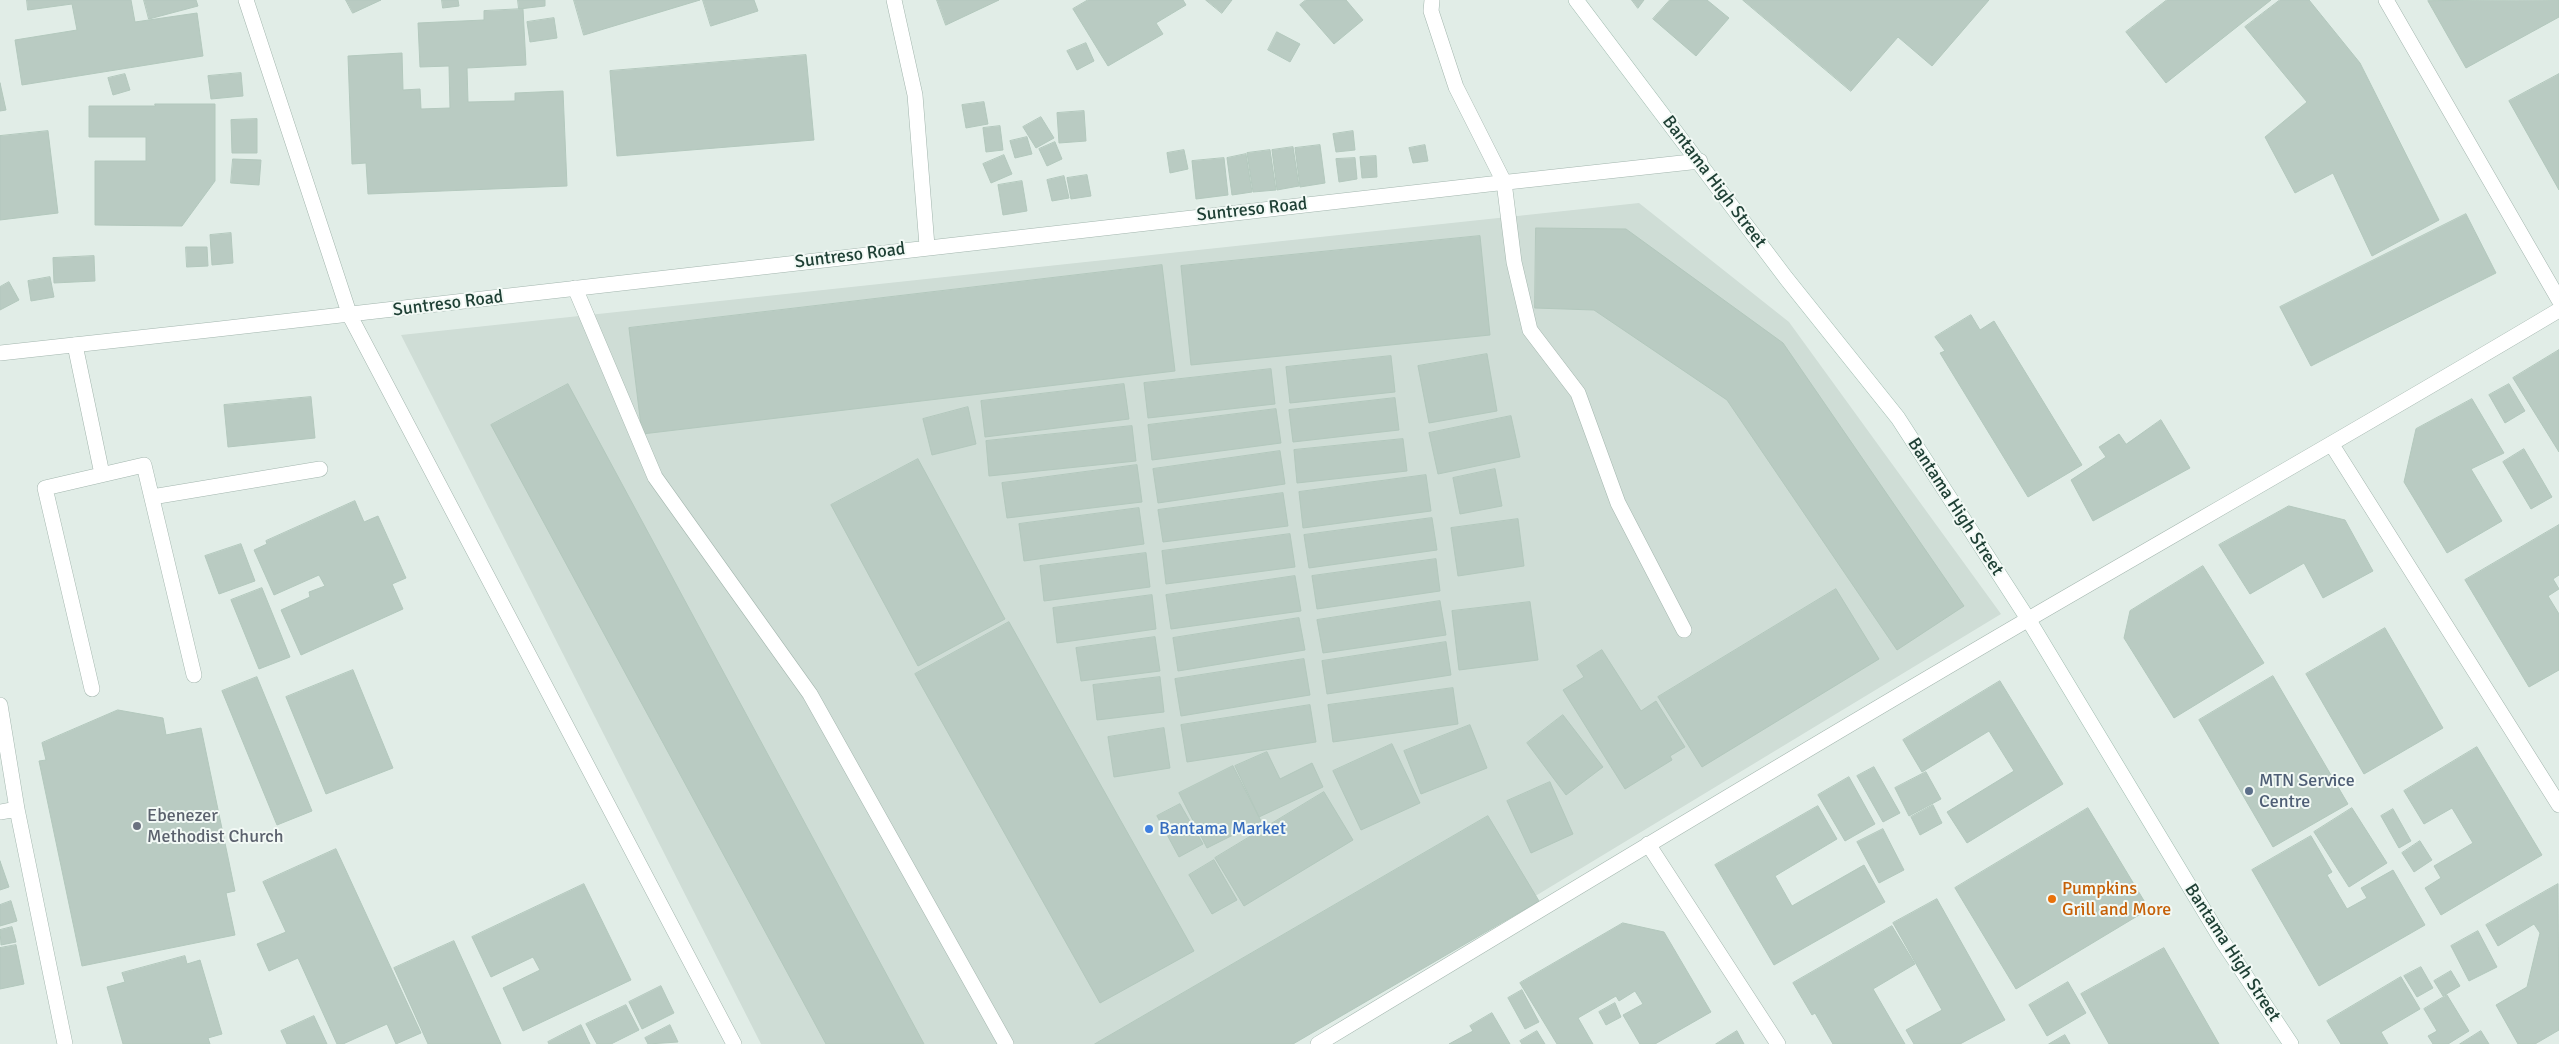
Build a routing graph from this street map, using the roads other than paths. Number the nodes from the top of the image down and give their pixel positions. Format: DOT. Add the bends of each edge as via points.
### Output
graph roads {
  1 [pos="246,0"];
  2 [pos="894,0"];
  3 [pos="1432,0"];
  4 [pos="1576,0"];
  5 [pos="2386,0"];
  6 [pos="1700,162"];
  7 [pos="1504,182"];
  8 [pos="927,246"];
  9 [pos="575,288"];
  10 [pos="2559,300"];
  11 [pos="2559,310"];
  12 [pos="350,316"];
  13 [pos="75,345"];
  14 [pos="0,353"];
  15 [pos="2332,445"];
  16 [pos="320,469"];
  17 [pos="102,474"];
  18 [pos="152,497"];
  19 [pos="2028,620"];
  20 [pos="1684,630"];
  21 [pos="194,675"];
  22 [pos="92,689"];
  23 [pos="0,705"];
  24 [pos="2559,805"];
  25 [pos="17,809"];
  26 [pos="0,812"];
  27 [pos="1648,844"];
  28 [pos="64,1044"];
  29 [pos="734,1044"];
  30 [pos="1006,1044"];
  31 [pos="1318,1044"];
  32 [pos="1778,1044"];
  33 [pos="2291,1044"];
  1 -- 12 [label="street"];
  2 -- 8 [label="street" via="915,95"];
  3 -- 7 [label="street" via="1432,11 1456,88"];
  4 -- 6 [label="street, Bantama High Street"];
  5 -- 10 [label="street"];
  6 -- 7 [label="street, Suntreso Road"];
  6 -- 19 [label="street, Bantama High Street" via="1786,278 1898,418"];
  7 -- 8 [label="street, Suntreso Road"];
  7 -- 20 [label="street" via="1514,262 1530,330 1578,393 1618,503"];
  8 -- 9 [label="street, Suntreso Road"];
  9 -- 12 [label="street, Suntreso Road"];
  9 -- 30 [label="street" via="655,477 810,694"];
  11 -- 15 [label="street"];
  12 -- 13 [label="street, Suntreso Road"];
  12 -- 29 [label="street"];
  13 -- 14 [label="street, Suntreso Road"];
  13 -- 17 [label="street"];
  15 -- 19 [label="street"];
  15 -- 24 [label="street"];
  16 -- 18 [label="street"];
  17 -- 18 [label="street" via="144,465"];
  17 -- 22 [label="street" via="45,488"];
  18 -- 21 [label="street"];
  19 -- 27 [label="street"];
  19 -- 33 [label="street, Bantama High Street" via="2223,942"];
  23 -- 25 [label="street"];
  25 -- 26 [label="street"];
  25 -- 28 [label="street"];
  27 -- 31 [label="street"];
  27 -- 32 [label="street"];
}
